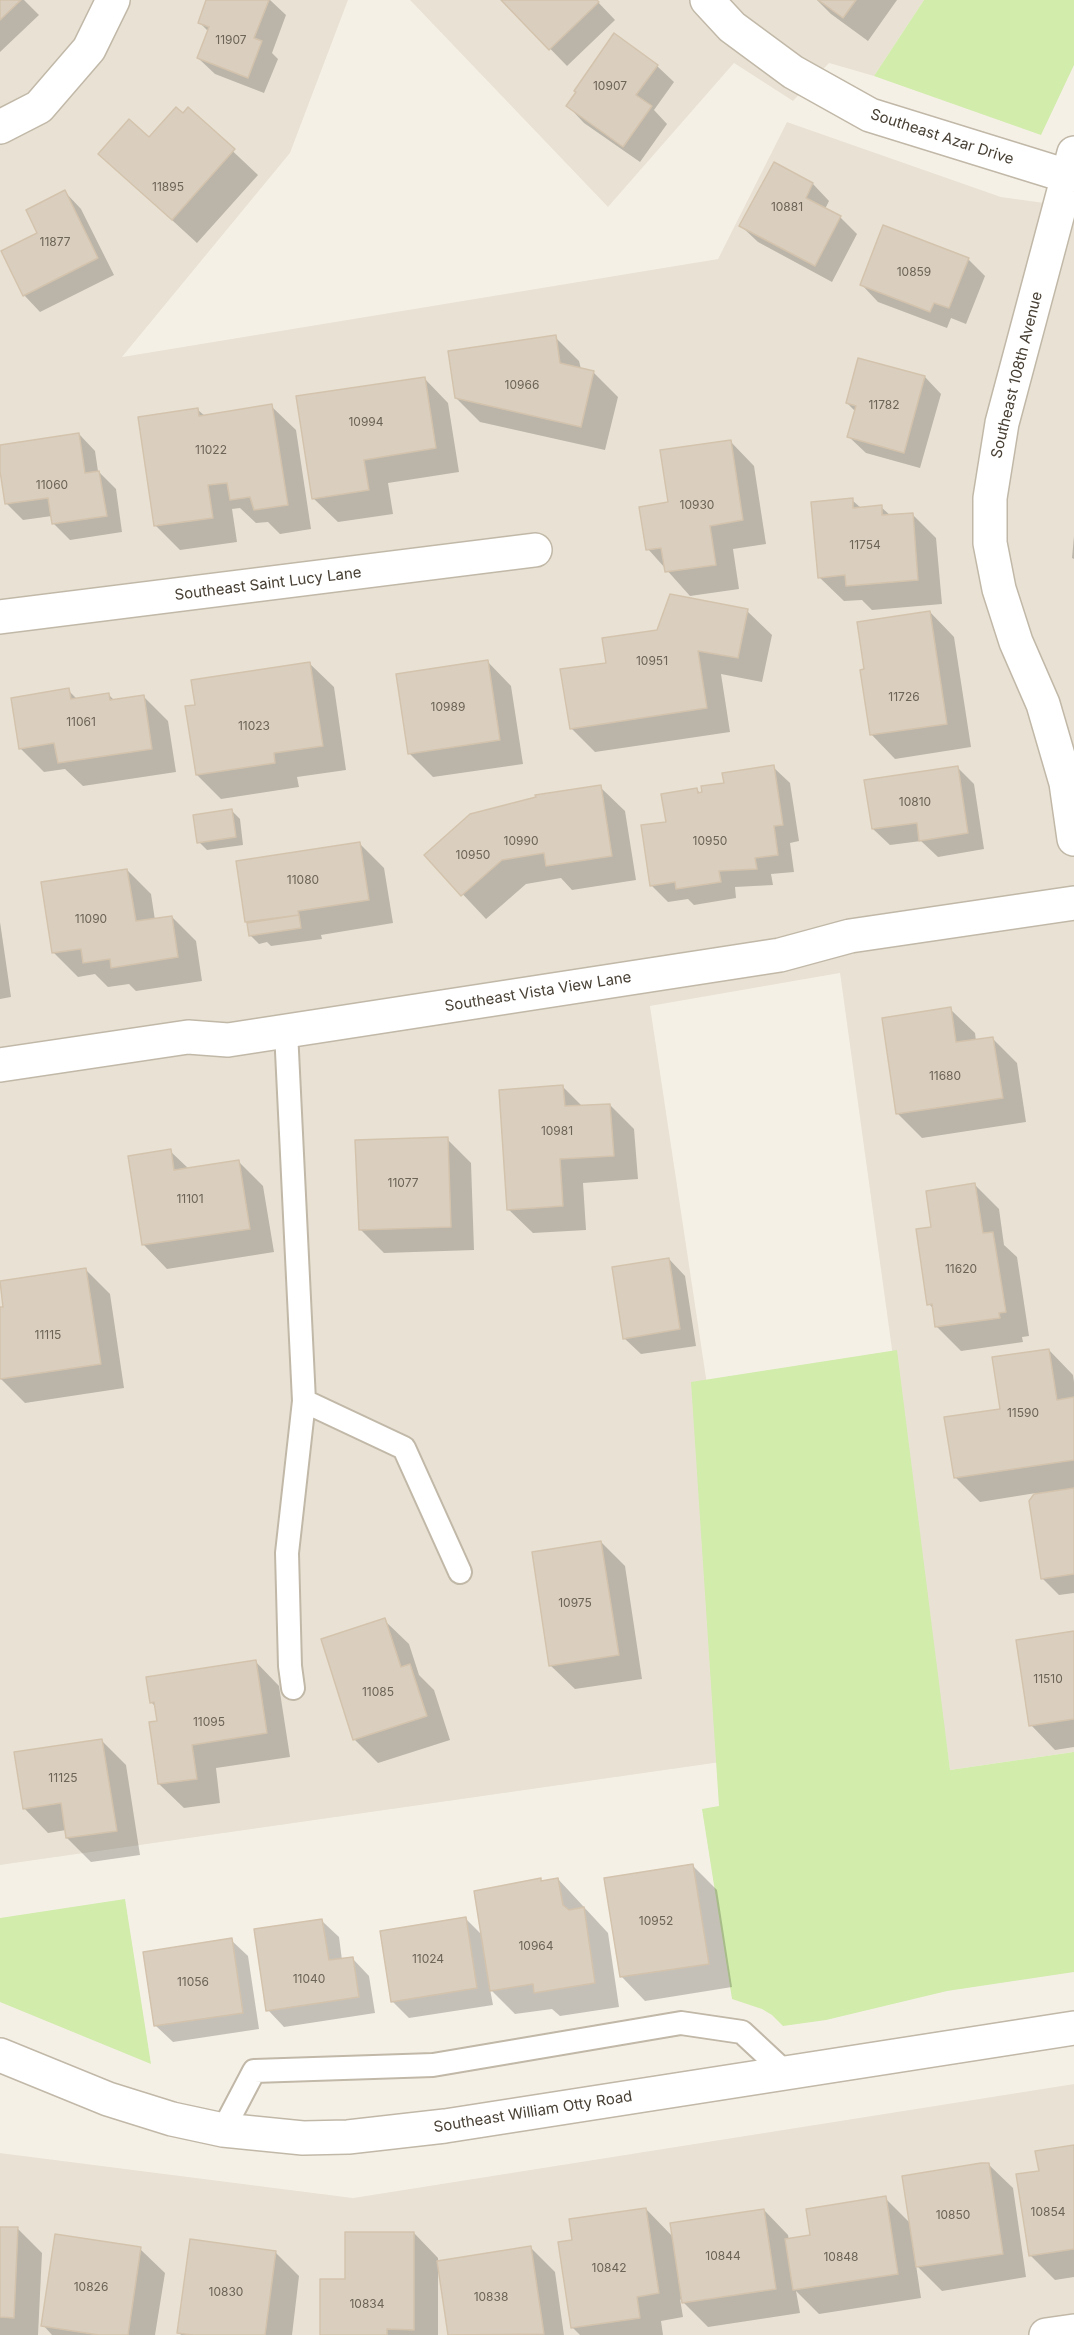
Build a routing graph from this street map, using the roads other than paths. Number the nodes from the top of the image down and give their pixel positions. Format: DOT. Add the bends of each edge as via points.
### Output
graph roads {
  1 [pos="113,0"];
  2 [pos="707,0"];
  3 [pos="0,127"];
  4 [pos="1070,165"];
  5 [pos="535,550"];
  6 [pos="0,617"];
  7 [pos="1074,839"];
  8 [pos="1074,903"];
  9 [pos="286,1031"];
  10 [pos="0,1065"];
  11 [pos="303,1401"];
  12 [pos="460,1572"];
  13 [pos="293,1688"];
  14 [pos="1074,2028"];
  15 [pos="0,2055"];
  16 [pos="786,2073"];
  17 [pos="223,2130"];
  18 [pos="1074,2331"];
  19 [pos="1046,2335"];
  1 -- 3 [label="street" via="89,49 39,107"];
  2 -- 4 [label="street, Southeast Azar Drive" via="732,27 794,72 870,115"];
  4 -- 7 [label="street, Southeast 108th Avenue" via="1002,423 990,498 990,543 1016,642 1043,704 1066,783"];
  5 -- 6 [label="street, Southeast Saint Lucy Lane"];
  8 -- 9 [label="street, Southeast Vista View Lane" via="850,936 780,955"];
  9 -- 10 [label="street, Southeast Vista View Lane" via="228,1040 188,1036"];
  9 -- 11 [label="lane"];
  11 -- 12 [label="lane" via="404,1448"];
  11 -- 13 [label="lane" via="287,1553"];
  14 -- 16 [label="street, Southeast William Otty Road"];
  15 -- 17 [label="street, Southeast William Otty Road" via="108,2099"];
  16 -- 17 [label="street, Southeast William Otty Road" via="370,2135 303,2138"];
  16 -- 17 [label="lane" via="742,2032 681,2023 433,2065 254,2071"];
  18 -- 19 [label="street"];
}
